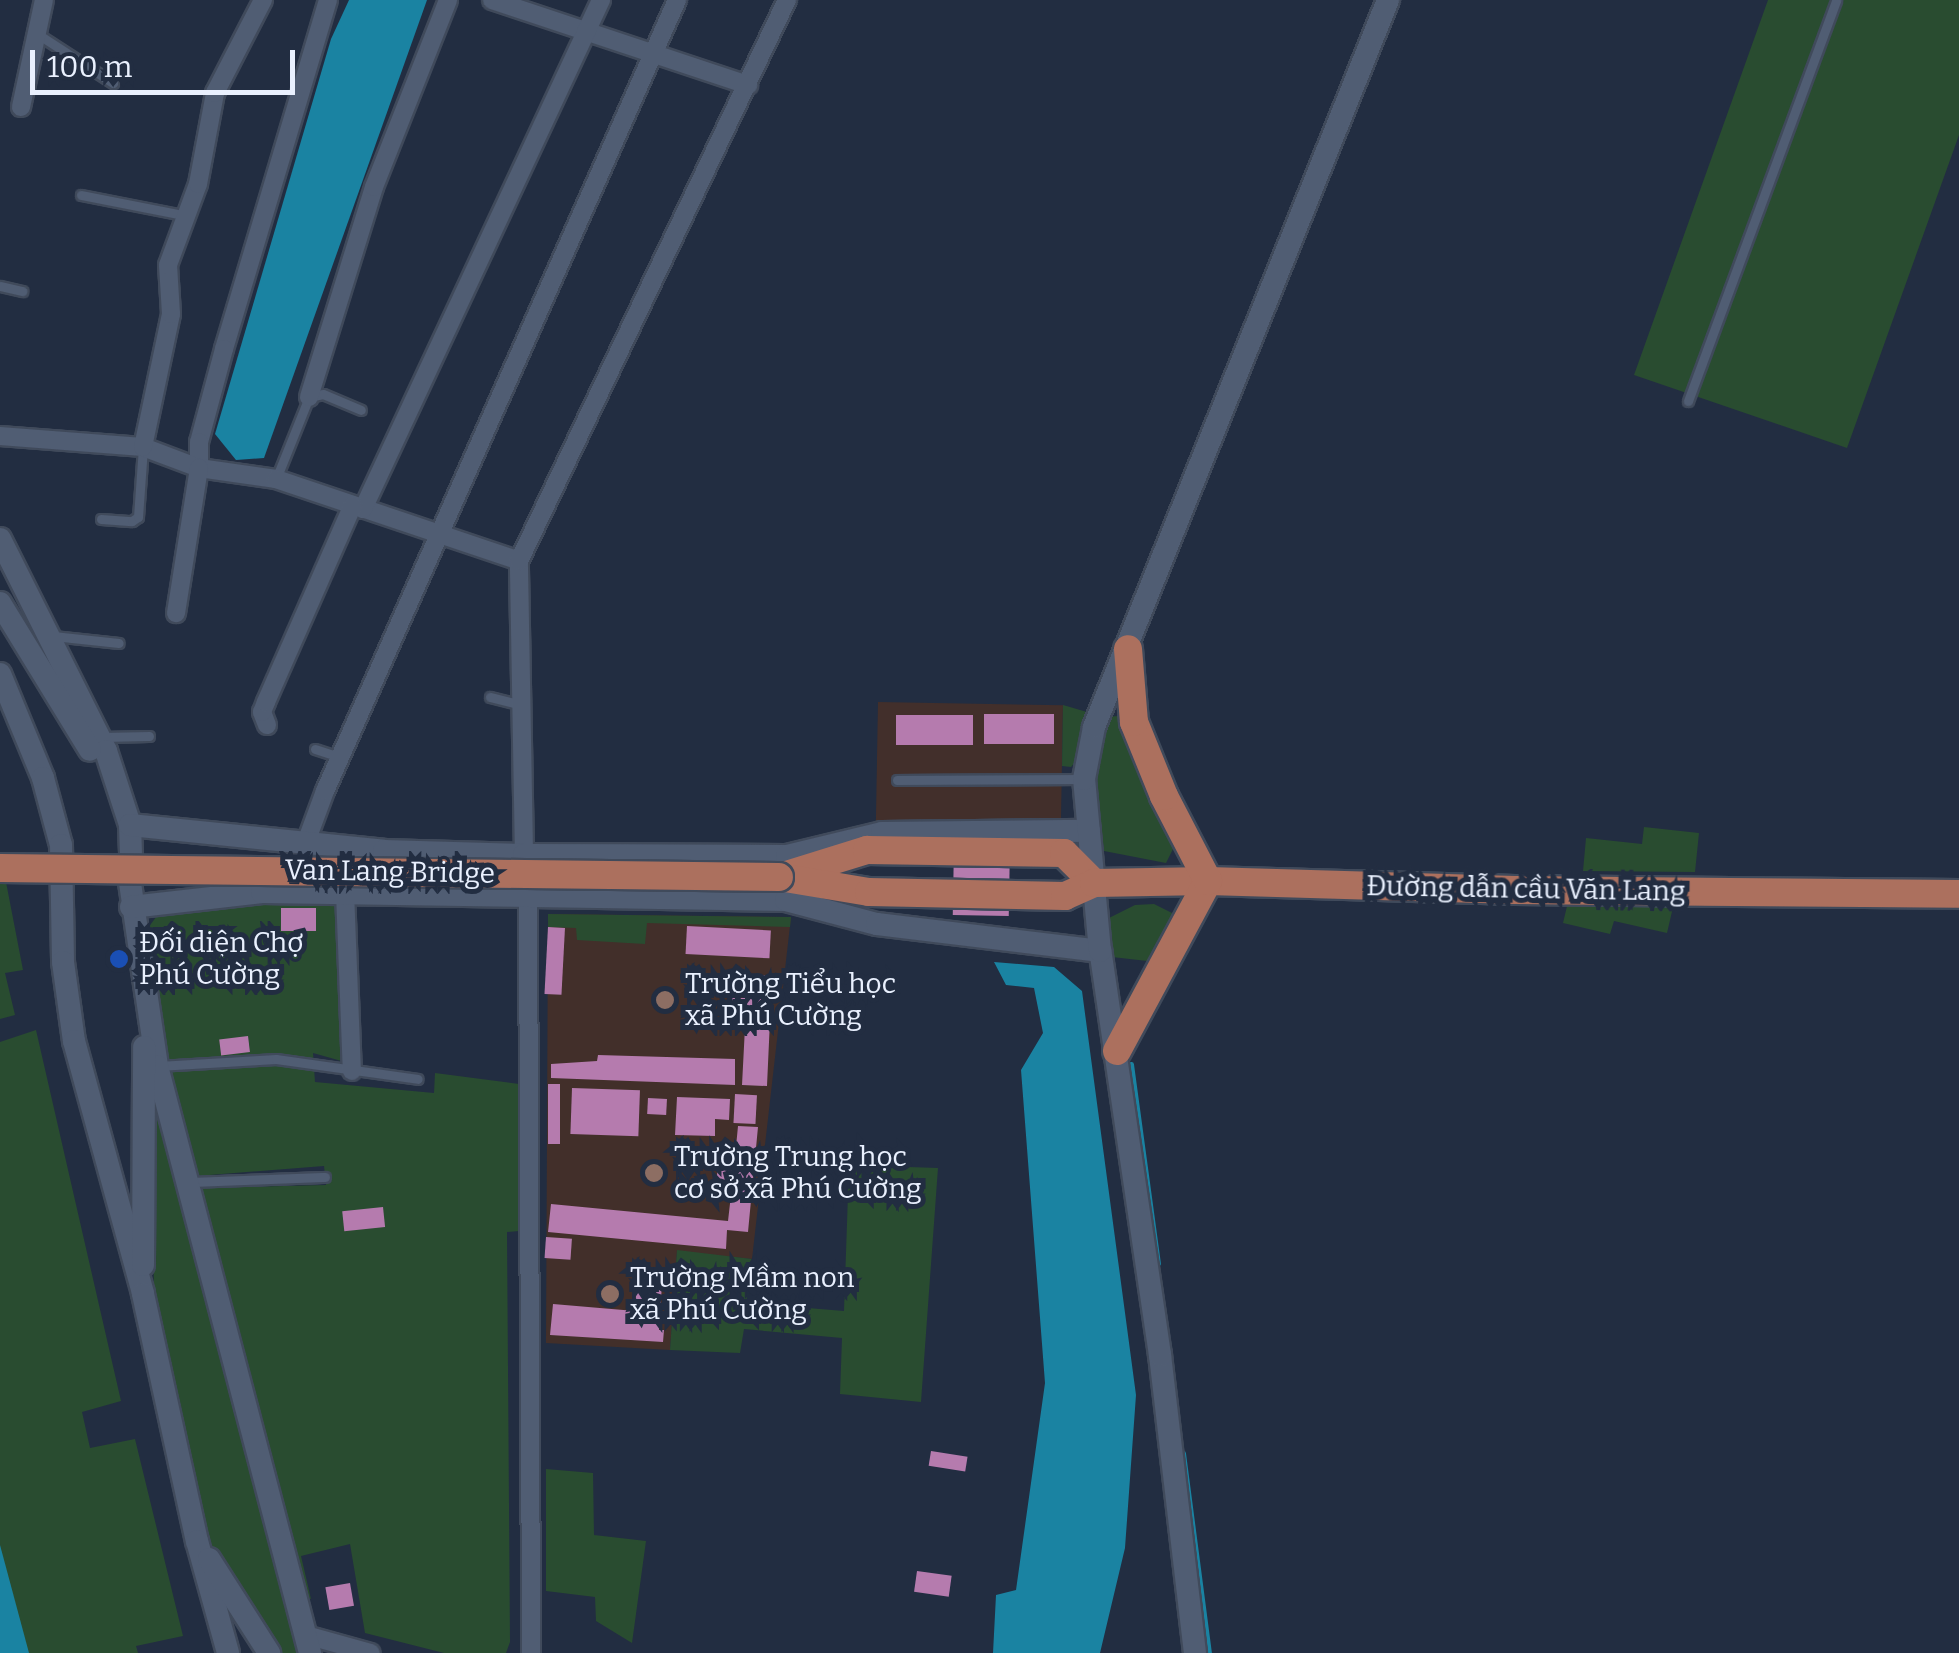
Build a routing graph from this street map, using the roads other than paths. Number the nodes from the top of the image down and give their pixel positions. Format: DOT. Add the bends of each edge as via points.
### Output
graph roads {
  1 [pos="44,0"];
  2 [pos="263,0"];
  3 [pos="328,0"];
  4 [pos="448,0"];
  5 [pos="492,0"];
  6 [pos="601,0"];
  7 [pos="676,0"];
  8 [pos="787,0"];
  9 [pos="1388,0"];
  10 [pos="1836,0"];
  11 [pos="587,31"];
  12 [pos="36,33"];
  13 [pos="652,54"];
  14 [pos="113,83"];
  15 [pos="748,85"];
  16 [pos="21,107"];
  17 [pos="82,195"];
  18 [pos="183,215"];
  19 [pos="0,286"];
  20 [pos="22,290"];
  21 [pos="309,397"];
  22 [pos="1688,401"];
  23 [pos="360,410"];
  24 [pos="0,436"];
  25 [pos="143,447"];
  26 [pos="199,468"];
  27 [pos="276,479"];
  28 [pos="358,507"];
  29 [pos="102,519"];
  30 [pos="438,534"];
  31 [pos="0,539"];
  32 [pos="520,561"];
  33 [pos="0,604"];
  34 [pos="176,613"];
  35 [pos="0,634"];
  36 [pos="46,636"];
  37 [pos="119,643"];
  38 [pos="1128,649"];
  39 [pos="0,674"];
  40 [pos="43,674"];
  41 [pos="490,697"];
  42 [pos="525,706"];
  43 [pos="267,725"];
  44 [pos="149,736"];
  45 [pos="99,738"];
  46 [pos="315,748"];
  47 [pos="339,757"];
  48 [pos="897,780"];
  49 [pos="1084,780"];
  50 [pos="127,815"];
  51 [pos="1089,831"];
  52 [pos="305,845"];
  53 [pos="131,852"];
  54 [pos="524,855"];
  55 [pos="0,868"];
  56 [pos="779,877"];
  57 [pos="1208,881"];
  58 [pos="1094,882"];
  59 [pos="345,892"];
  60 [pos="1959,894"];
  61 [pos="528,896"];
  62 [pos="1100,950"];
  63 [pos="144,999"];
  64 [pos="1118,1052"];
  65 [pos="157,1066"];
  66 [pos="352,1071"];
  67 [pos="418,1079"];
  68 [pos="326,1177"];
  69 [pos="186,1182"];
  70 [pos="144,1294"];
  71 [pos="197,1541"];
  72 [pos="308,1644"];
  73 [pos="228,1653"];
  74 [pos="269,1653"];
  75 [pos="371,1653"];
  76 [pos="532,1653"];
  77 [pos="1196,1653"];
  1 -- 12 [label="street"];
  2 -- 18 [label="street" via="214,93 198,184"];
  3 -- 26 [label="street" via="219,368 199,442"];
  4 -- 21 [label="street" via="374,187"];
  5 -- 11 [label="street"];
  6 -- 11 [label="street"];
  7 -- 13 [label="street"];
  8 -- 15 [label="street"];
  9 -- 38 [label="main road"];
  10 -- 22 [label="lane"];
  11 -- 13 [label="street"];
  11 -- 28 [label="street"];
  12 -- 14 [label="lane"];
  12 -- 16 [label="street"];
  13 -- 15 [label="street"];
  13 -- 30 [label="street"];
  15 -- 32 [label="street"];
  17 -- 18 [label="lane"];
  18 -- 25 [label="street" via="168,264 171,314"];
  19 -- 20 [label="lane"];
  21 -- 23 [label="lane" via="323,394"];
  21 -- 27 [label="lane"];
  24 -- 25 [label="street"];
  25 -- 26 [label="street"];
  25 -- 29 [label="lane" via="138,517"];
  26 -- 27 [label="street"];
  26 -- 34 [label="street"];
  27 -- 28 [label="street"];
  28 -- 30 [label="street"];
  28 -- 43 [label="street" via="266,702"];
  30 -- 32 [label="street"];
  30 -- 47 [label="street"];
  31 -- 36 [label="main road"];
  32 -- 42 [label="street"];
  33 -- 40 [label="main road"];
  35 -- 40 [label="main road"];
  36 -- 37 [label="lane"];
  36 -- 45 [label="main road"];
  38 -- 49 [label="main road" via="1094,727"];
  38 -- 57 [label="main road" via="1134,722"];
  39 -- 70 [label="main road" via="61,845 63,962 74,1041"];
  40 -- 50 [label="main road"];
  41 -- 42 [label="lane"];
  42 -- 54 [label="street"];
  44 -- 45 [label="lane"];
  45 -- 50 [label="main road"];
  46 -- 47 [label="lane"];
  47 -- 52 [label="street"];
  48 -- 49 [label="lane"];
  49 -- 51 [label="main road"];
  50 -- 52 [label="main road"];
  50 -- 53 [label="main road"];
  51 -- 54 [label="main road" via="882,834 787,856"];
  51 -- 58 [label="main road"];
  52 -- 54 [label="main road"];
  55 -- 56 [label="main road, Van Lang Bridge, bridge"];
  56 -- 58 [label="main road, Đường dẫn cầu Văn Lang" via="868,865 983,866 1065,869"];
  56 -- 58 [label="main road" via="866,910 1064,913"];
  57 -- 58 [label="main road, Đường dẫn cầu Văn Lang"];
  57 -- 60 [label="main road, Đường dẫn cầu Văn Lang"];
  57 -- 64 [label="main road"];
  58 -- 62 [label="main road"];
  59 -- 61 [label="main road"];
  59 -- 63 [label="main road" via="131,895"];
  59 -- 66 [label="street"];
  61 -- 62 [label="main road" via="786,900 877,924"];
  61 -- 76 [label="street"];
  62 -- 64 [label="main road"];
  63 -- 65 [label="main road"];
  63 -- 70 [label="main road"];
  64 -- 77 [label="main road"];
  65 -- 66 [label="lane" via="276,1058"];
  65 -- 69 [label="main road"];
  66 -- 67 [label="lane"];
  68 -- 69 [label="lane"];
  69 -- 72 [label="main road" via="305,1606"];
  70 -- 71 [label="main road"];
  71 -- 73 [label="main road"];
  71 -- 74 [label="main road"];
  72 -- 75 [label="street"];
}
